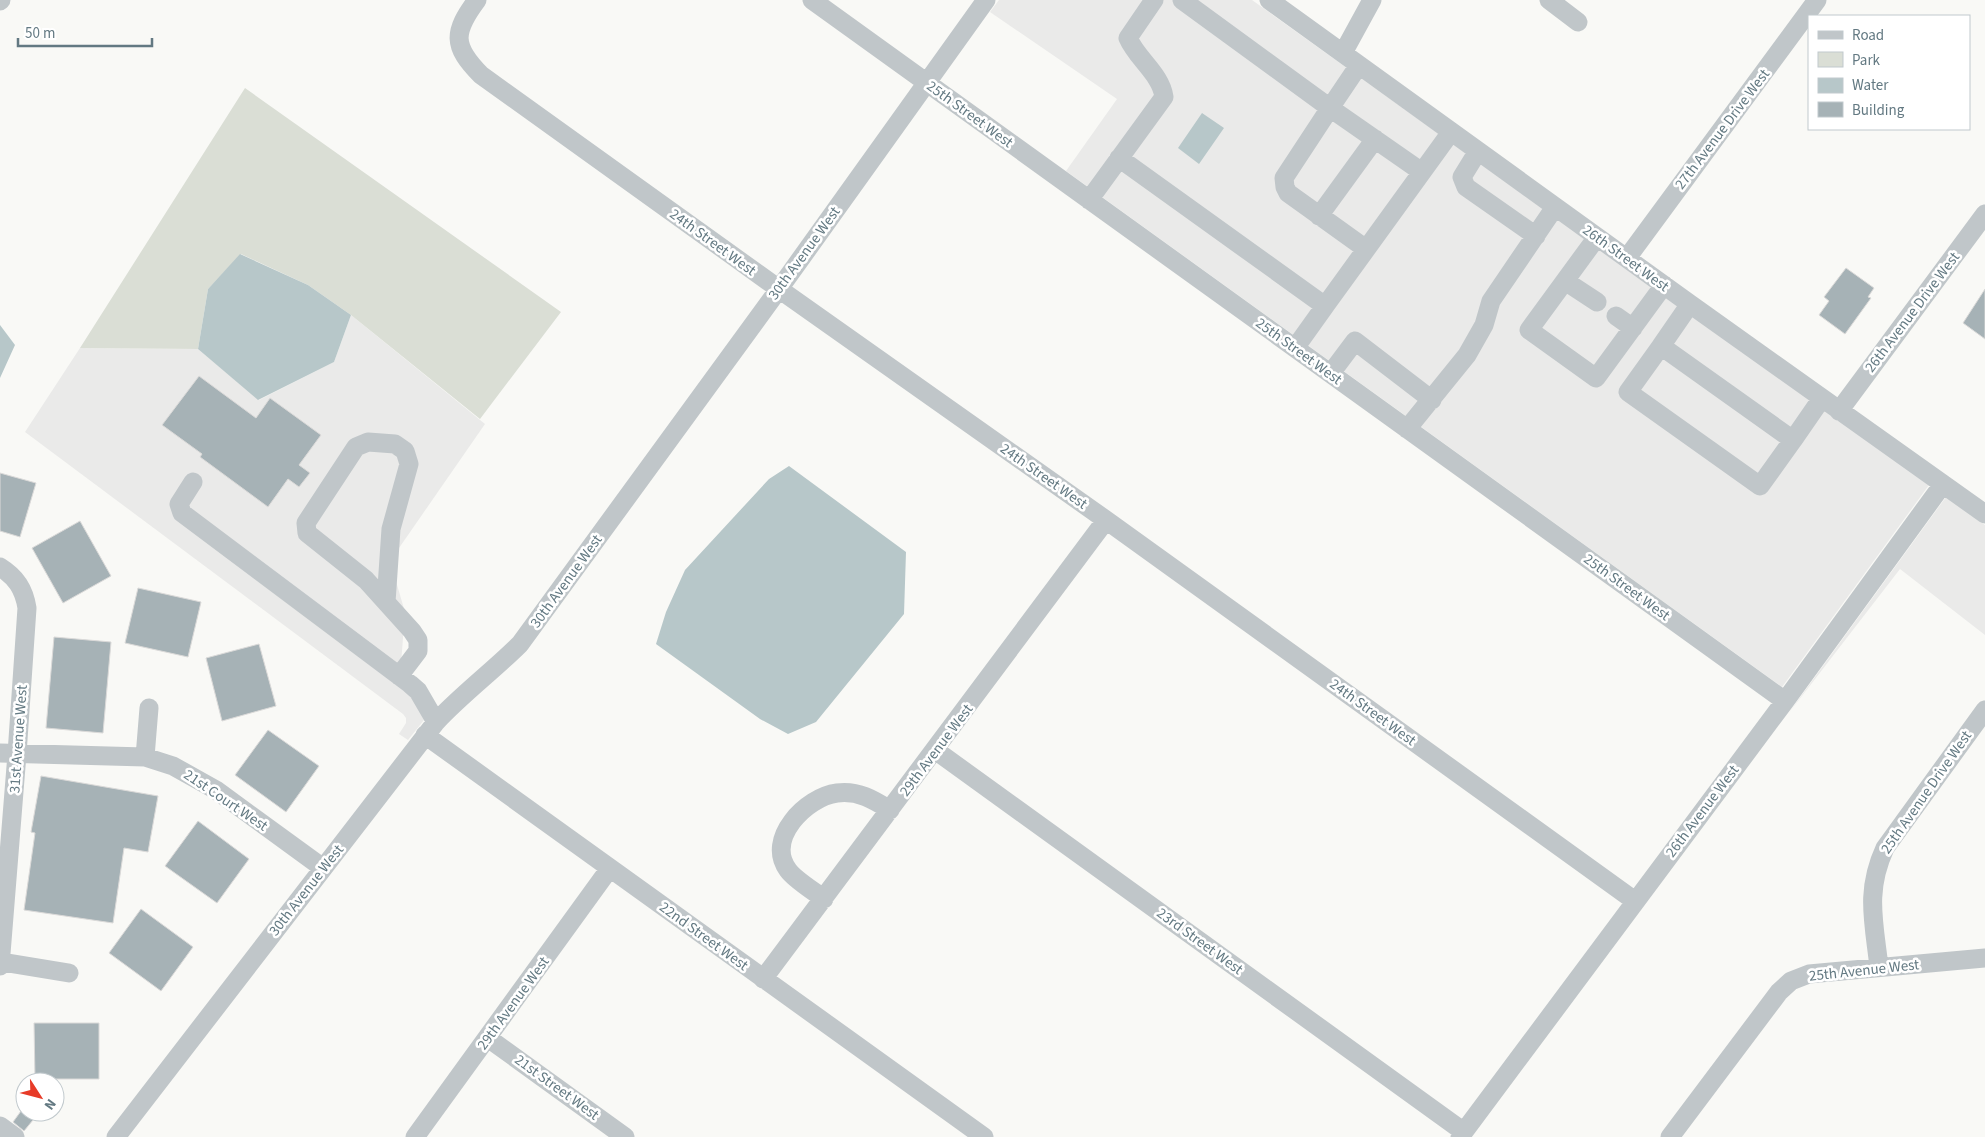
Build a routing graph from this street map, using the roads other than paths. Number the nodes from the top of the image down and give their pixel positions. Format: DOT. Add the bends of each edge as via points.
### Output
graph roads {
  1 [pos="477,0"];
  2 [pos="812,0"];
  3 [pos="986,0"];
  4 [pos="1154,0"];
  5 [pos="1182,0"];
  6 [pos="1269,0"];
  7 [pos="1372,0"];
  8 [pos="1549,0"];
  9 [pos="1818,0"];
  10 [pos="1578,22"];
  11 [pos="1343,53"];
  12 [pos="1359,65"];
  13 [pos="927,82"];
  14 [pos="1330,108"];
  15 [pos="1452,132"];
  16 [pos="1375,139"];
  17 [pos="1478,151"];
  18 [pos="1119,158"];
  19 [pos="1422,172"];
  20 [pos="1089,200"];
  21 [pos="1555,207"];
  22 [pos="1985,214"];
  23 [pos="1319,216"];
  24 [pos="1536,236"];
  25 [pos="1597,237"];
  26 [pos="1366,249"];
  27 [pos="1627,258"];
  28 [pos="1565,281"];
  29 [pos="1664,285"];
  30 [pos="779,289"];
  31 [pos="1597,302"];
  32 [pos="1690,304"];
  33 [pos="1325,306"];
  34 [pos="1616,316"];
  35 [pos="1633,328"];
  36 [pos="1662,346"];
  37 [pos="1296,348"];
  38 [pos="1331,374"];
  39 [pos="1822,398"];
  40 [pos="1432,400"];
  41 [pos="1839,411"];
  42 [pos="1408,429"];
  43 [pos="1793,440"];
  44 [pos="193,482"];
  45 [pos="1943,484"];
  46 [pos="1985,514"];
  47 [pos="1106,520"];
  48 [pos="6,571"];
  49 [pos="386,602"];
  50 [pos="399,676"];
  51 [pos="1785,701"];
  52 [pos="149,708"];
  53 [pos="1985,710"];
  54 [pos="431,729"];
  55 [pos="935,750"];
  56 [pos="9,753"];
  57 [pos="145,757"];
  58 [pos="890,810"];
  59 [pos="323,868"];
  60 [pos="610,868"];
  61 [pos="824,899"];
  62 [pos="1635,901"];
  63 [pos="1985,958"];
  64 [pos="1,964"];
  65 [pos="1879,967"];
  66 [pos="69,973"];
  67 [pos="763,979"];
  68 [pos="488,1038"];
  69 [pos="0,1126"];
  70 [pos="1462,1135"];
  71 [pos="15,1137"];
  72 [pos="116,1137"];
  73 [pos="415,1137"];
  74 [pos="625,1137"];
  75 [pos="984,1137"];
  76 [pos="1670,1137"];
  1 -- 30 [label="street, 24th Street West" via="460,30 459,45 467,61 481,75"];
  2 -- 13 [label="street, 25th Street West"];
  3 -- 13 [label="street, 30th Avenue West"];
  4 -- 18 [label="street" via="1128,38 1163,87 1164,97"];
  5 -- 14 [label="street"];
  6 -- 11 [label="street, 26th Street West"];
  7 -- 11 [label="street"];
  8 -- 10 [label="street"];
  9 -- 27 [label="street, 27th Avenue Drive West"];
  11 -- 12 [label="street, 26th Street West"];
  12 -- 14 [label="street"];
  12 -- 15 [label="street, 26th Street West"];
  13 -- 20 [label="street, 25th Street West"];
  13 -- 30 [label="street, 30th Avenue West"];
  14 -- 16 [label="street"];
  14 -- 23 [label="street" via="1284,178 1288,193"];
  15 -- 17 [label="street, 26th Street West"];
  15 -- 19 [label="street"];
  16 -- 19 [label="street"];
  16 -- 23 [label="street"];
  17 -- 21 [label="street, 26th Street West"];
  17 -- 24 [label="street" via="1462,177 1466,187"];
  18 -- 20 [label="street"];
  18 -- 33 [label="street"];
  19 -- 26 [label="street"];
  20 -- 37 [label="street, 25th Street West"];
  21 -- 24 [label="street"];
  21 -- 25 [label="street, 26th Street West"];
  22 -- 41 [label="street, 26th Avenue Drive West"];
  23 -- 26 [label="street"];
  24 -- 40 [label="street" via="1491,301 1484,325 1467,355"];
  25 -- 27 [label="street, 26th Street West"];
  25 -- 28 [label="street"];
  26 -- 33 [label="street"];
  27 -- 29 [label="street, 26th Street West"];
  28 -- 31 [label="street"];
  28 -- 35 [label="street" via="1530,330 1596,378"];
  29 -- 32 [label="street, 26th Street West"];
  29 -- 35 [label="street"];
  30 -- 47 [label="street, 24th Street West"];
  30 -- 54 [label="street, 30th Avenue West" via="520,644 449,708"];
  32 -- 36 [label="street"];
  32 -- 39 [label="street, 26th Street West"];
  33 -- 37 [label="street"];
  34 -- 35 [label="street"];
  36 -- 43 [label="street"];
  36 -- 43 [label="street" via="1628,392 1760,486"];
  37 -- 38 [label="street, 25th Street West"];
  38 -- 40 [label="street" via="1355,342"];
  38 -- 42 [label="street, 25th Street West"];
  39 -- 41 [label="street, 26th Street West"];
  39 -- 43 [label="street"];
  40 -- 42 [label="street"];
  41 -- 45 [label="street, 26th Street West"];
  42 -- 51 [label="street, 25th Street West"];
  44 -- 50 [label="street" via="179,504 182,513"];
  45 -- 46 [label="street, 26th Street West"];
  45 -- 51 [label="street, 26th Avenue West"];
  47 -- 55 [label="street, 29th Avenue West"];
  47 -- 62 [label="street, 24th Street West"];
  48 -- 56 [label="street, 31st Avenue West" via="19,584 27,608"];
  49 -- 49 [label="street" via="366,580 307,533 306,523 356,447 368,442 395,444 405,451 409,464 391,530"];
  49 -- 50 [label="street" via="418,640 418,651"];
  50 -- 54 [label="street" via="418,691"];
  51 -- 62 [label="street, 26th Avenue West"];
  52 -- 57 [label="street"];
  53 -- 65 [label="street, 25th Avenue Drive West" via="1878,862 1872,901"];
  54 -- 59 [label="street, 30th Avenue West"];
  54 -- 60 [label="street, 22nd Street West"];
  55 -- 58 [label="street, 29th Avenue West"];
  55 -- 70 [label="street, 23rd Street West"];
  56 -- 57 [label="street, 21st Court West"];
  56 -- 64 [label="street, 31st Avenue West"];
  57 -- 59 [label="street, 21st Court West" via="174,766 216,790"];
  58 -- 61 [label="street, 29th Avenue West"];
  58 -- 61 [label="street" via="866,795 837,793 814,801 797,814 786,832 782,852 788,870"];
  59 -- 72 [label="street, 30th Avenue West"];
  60 -- 67 [label="street, 22nd Street West"];
  60 -- 68 [label="street, 29th Avenue West"];
  61 -- 67 [label="street, 29th Avenue West"];
  62 -- 70 [label="street, 26th Avenue West"];
  63 -- 65 [label="street, 25th Avenue West"];
  64 -- 66 [label="street"];
  65 -- 76 [label="street, 25th Avenue West" via="1809,974 1791,981 1779,992"];
  67 -- 75 [label="street, 22nd Street West"];
  68 -- 73 [label="street, 29th Avenue West"];
  68 -- 74 [label="street, 21st Street West"];
  69 -- 71 [label="street"];
}
